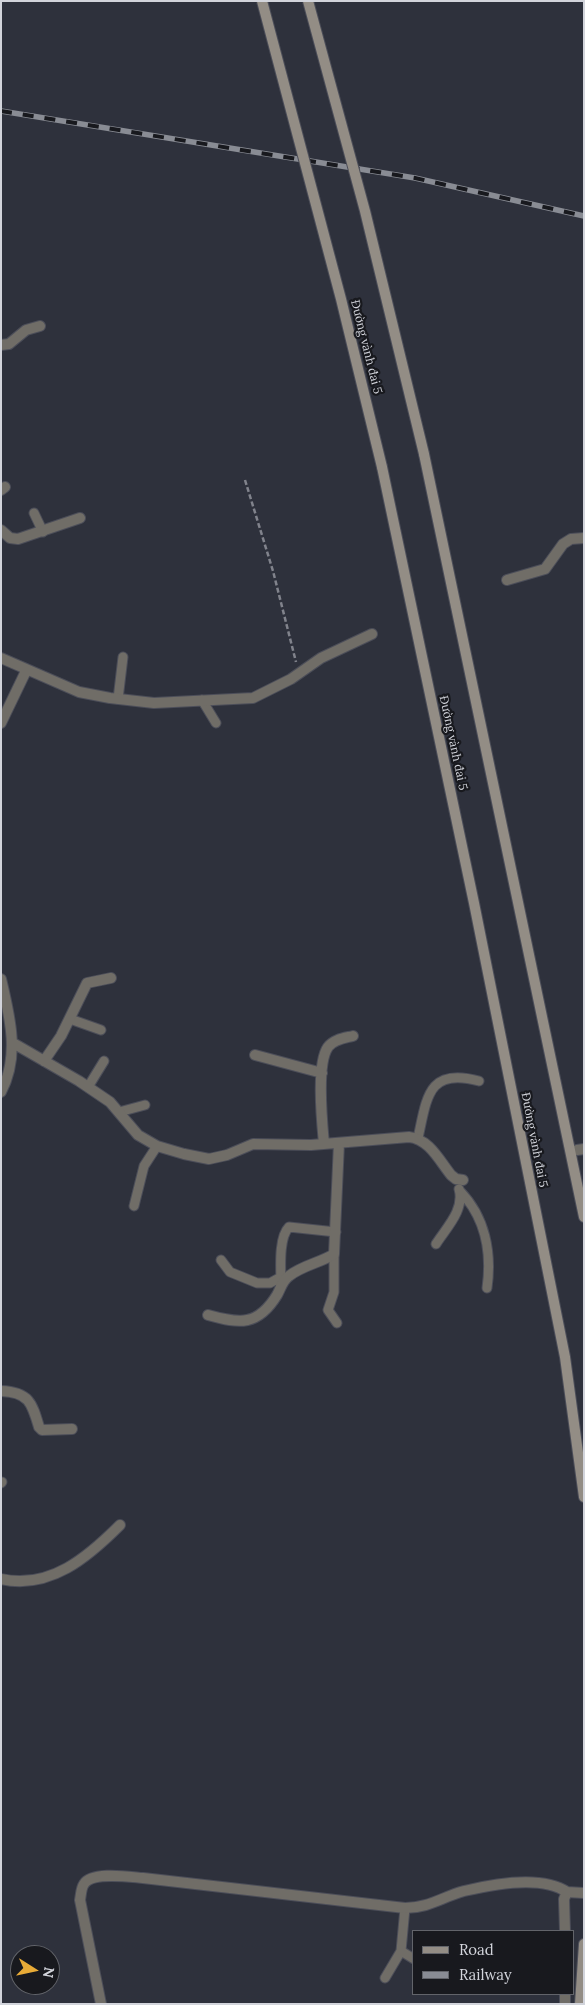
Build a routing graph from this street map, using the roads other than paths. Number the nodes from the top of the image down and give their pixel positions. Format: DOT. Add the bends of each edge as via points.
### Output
graph roads {
  1 [pos="262,1"];
  2 [pos="308,1"];
  3 [pos="40,326"];
  4 [pos="1,345"];
  5 [pos="34,513"];
  6 [pos="80,518"];
  7 [pos="1,530"];
  8 [pos="43,532"];
  9 [pos="584,538"];
  10 [pos="507,580"];
  11 [pos="372,634"];
  12 [pos="123,657"];
  13 [pos="1,658"];
  14 [pos="26,671"];
  15 [pos="118,699"];
  16 [pos="202,700"];
  17 [pos="1,723"];
  18 [pos="216,723"];
  19 [pos="111,978"];
  20 [pos="1,980"];
  21 [pos="70,1019"];
  22 [pos="101,1030"];
  23 [pos="353,1036"];
  24 [pos="13,1043"];
  25 [pos="255,1055"];
  26 [pos="44,1061"];
  27 [pos="104,1061"];
  28 [pos="322,1073"];
  29 [pos="480,1081"];
  30 [pos="88,1087"];
  31 [pos="1,1092"];
  32 [pos="145,1105"];
  33 [pos="119,1112"];
  34 [pos="418,1138"];
  35 [pos="339,1143"];
  36 [pos="324,1144"];
  37 [pos="157,1146"];
  38 [pos="460,1180"];
  39 [pos="460,1191"];
  40 [pos="134,1206"];
  41 [pos="584,1217"];
  42 [pos="336,1232"];
  43 [pos="436,1244"];
  44 [pos="334,1254"];
  45 [pos="221,1260"];
  46 [pos="281,1281"];
  47 [pos="487,1288"];
  48 [pos="208,1315"];
  49 [pos="337,1324"];
  50 [pos="1,1391"];
  51 [pos="72,1429"];
  52 [pos="584,1497"];
  53 [pos="120,1525"];
  54 [pos="1,1579"];
  55 [pos="567,1892"];
  56 [pos="584,1893"];
  57 [pos="405,1908"];
  58 [pos="565,1930"];
  59 [pos="584,1944"];
  60 [pos="401,1951"];
  61 [pos="412,1958"];
  62 [pos="385,1978"];
  63 [pos="101,2004"];
  64 [pos="580,2004"];
  1 -- 52 [label="main road, Đường vành đai 5, bridge" via="382,467 565,1357"];
  2 -- 41 [label="main road, bridge" via="365,211 424,454"];
  3 -- 4 [label="street" via="26,330 9,344"];
  5 -- 8 [label="lane"];
  6 -- 8 [label="street"];
  7 -- 8 [label="street" via="10,538 18,539"];
  9 -- 10 [label="street" via="571,539 563,544 545,569"];
  11 -- 16 [label="street" via="321,658 269,692 253,698"];
  12 -- 15 [label="lane"];
  13 -- 14 [label="street"];
  14 -- 15 [label="street" via="79,692"];
  14 -- 17 [label="street"];
  15 -- 16 [label="street" via="154,703"];
  16 -- 18 [label="lane"];
  19 -- 21 [label="street" via="87,982"];
  20 -- 24 [label="street"];
  21 -- 22 [label="lane"];
  21 -- 26 [label="street"];
  23 -- 28 [label="street" via="333,1042 327,1048"];
  24 -- 26 [label="street"];
  24 -- 31 [label="street" via="11,1065"];
  25 -- 28 [label="street"];
  26 -- 30 [label="street"];
  27 -- 30 [label="lane"];
  28 -- 36 [label="street"];
  29 -- 34 [label="lane" via="450,1076 438,1082 424,1112"];
  30 -- 33 [label="street"];
  32 -- 33 [label="lane"];
  33 -- 37 [label="street" via="138,1134"];
  34 -- 35 [label="street"];
  34 -- 38 [label="street"];
  35 -- 36 [label="street"];
  35 -- 42 [label="street"];
  36 -- 37 [label="street" via="253,1144 210,1158"];
  37 -- 40 [label="lane" via="144,1166"];
  38 -- 39 [label="lane"];
  39 -- 43 [label="lane" via="458,1210"];
  39 -- 47 [label="lane" via="480,1219 490,1266"];
  42 -- 44 [label="street"];
  42 -- 46 [label="lane" via="289,1227 281,1254"];
  44 -- 46 [label="street" via="306,1265"];
  44 -- 49 [label="lane" via="332,1303 328,1310"];
  45 -- 46 [label="lane" via="230,1272 257,1283"];
  46 -- 48 [label="street" via="270,1306 257,1317 232,1322"];
  50 -- 51 [label="street" via="23,1395 42,1430"];
  53 -- 54 [label="street" via="98,1548 60,1572 26,1582"];
  55 -- 56 [label="street"];
  55 -- 57 [label="street" via="556,1884 525,1882 463,1892 422,1908"];
  55 -- 58 [label="street" via="564,1899"];
  57 -- 60 [label="lane"];
  57 -- 63 [label="street" via="143,1878 90,1878 83,1886 80,1900"];
  59 -- 64 [label="main road"];
  60 -- 61 [label="lane"];
  60 -- 62 [label="lane"];
}
